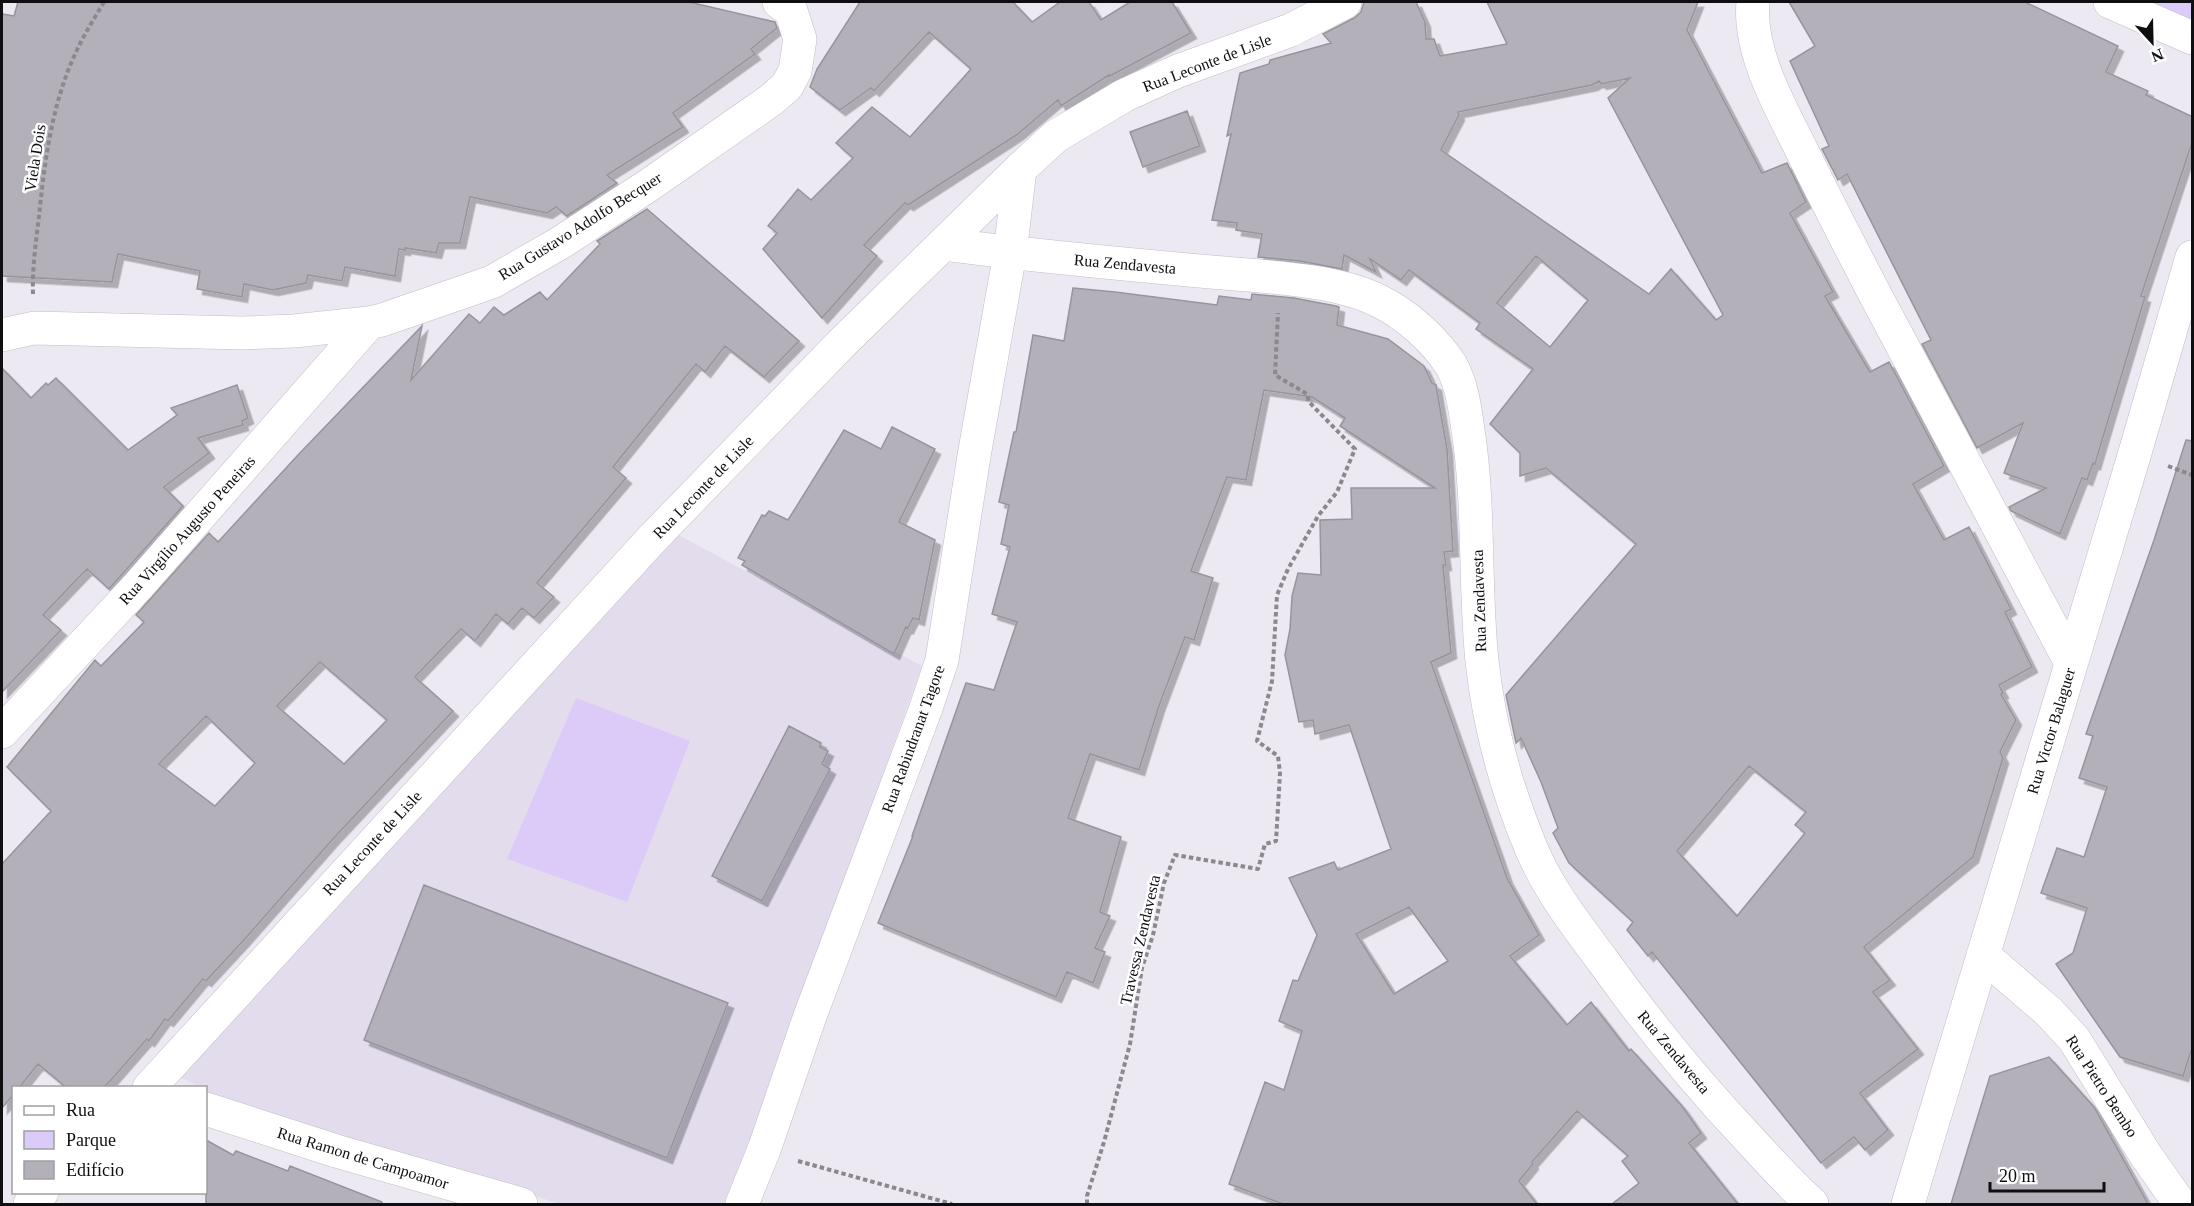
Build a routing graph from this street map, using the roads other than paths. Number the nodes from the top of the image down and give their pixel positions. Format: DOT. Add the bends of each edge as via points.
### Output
graph roads {
  1 [pos="1345,2"];
  2 [pos="1753,2"];
  3 [pos="2110,2"];
  4 [pos="788,13"];
  5 [pos="2193,38"];
  6 [pos="1020,169"];
  7 [pos="944,244"];
  8 [pos="1010,253"];
  9 [pos="2193,257"];
  10 [pos="369,323"];
  11 [pos="2,335"];
  12 [pos="2071,663"];
  13 [pos="2,732"];
  14 [pos="1983,956"];
  15 [pos="151,1086"];
  16 [pos="207,1109"];
  17 [pos="521,1204"];
  18 [pos="742,1204"];
  19 [pos="1812,1204"];
  20 [pos="1908,1204"];
  21 [pos="2180,1204"];
  1 -- 6 [label="street, Rua Leconte de Lisle" via="1291,30 1178,71 1125,95 1056,136"];
  2 -- 12 [label="street" via="1752,29 1782,110 1974,485"];
  3 -- 5 [label="street"];
  4 -- 10 [label="street, Rua Gustavo Adolfo Becquer" via="800,39 795,71 787,86 771,100 579,231 501,276"];
  6 -- 7 [label="street, Rua Leconte de Lisle"];
  6 -- 8 [label="street"];
  7 -- 8 [label="street, Rua Zendavesta"];
  7 -- 15 [label="street, Rua Leconte de Lisle" via="652,539"];
  8 -- 18 [label="street, Rua Rabindranat Tagore" via="937,678"];
  8 -- 19 [label="street, Rua Zendavesta" via="1280,279 1352,290 1382,302 1438,349 1452,367 1465,409 1470,444 1482,660 1491,726 1514,804 1540,867 1574,922 1641,1014 1723,1112"];
  9 -- 12 [label="street, Rua Victor Balaguer"];
  10 -- 11 [label="street, Rua Gustavo Adolfo Becquer" via="242,333 34,328"];
  10 -- 13 [label="street, Rua Virgílio Augusto Peneiras" via="138,586"];
  12 -- 14 [label="street, Rua Victor Balaguer"];
  14 -- 20 [label="street, Rua Victor Balaguer"];
  14 -- 21 [label="street, Rua Pietro Bembo" via="2049,1012 2074,1039"];
  16 -- 17 [label="street, Rua Ramon de Campoamor"];
}
